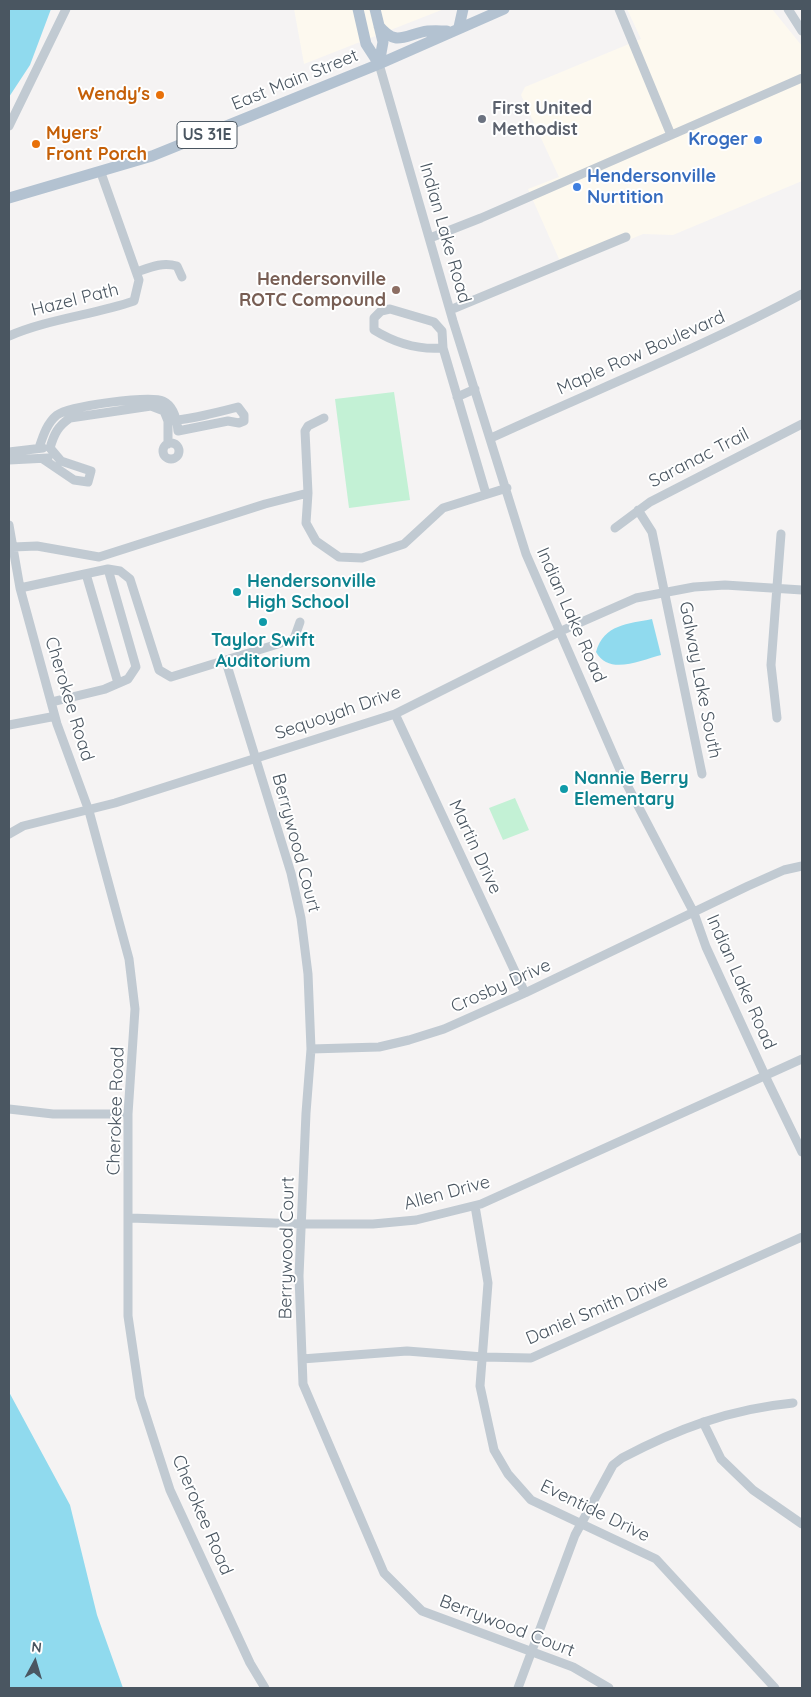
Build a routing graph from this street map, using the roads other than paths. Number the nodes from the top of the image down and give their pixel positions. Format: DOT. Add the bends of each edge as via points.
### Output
graph roads {
  1 [pos="66,9"];
  2 [pos="358,9"];
  3 [pos="375,9"];
  4 [pos="463,9"];
  5 [pos="619,9"];
  6 [pos="788,9"];
  7 [pos="496,10"];
  8 [pos="379,26"];
  9 [pos="455,29"];
  10 [pos="802,31"];
  11 [pos="379,64"];
  12 [pos="802,78"];
  13 [pos="9,126"];
  14 [pos="671,135"];
  15 [pos="101,173"];
  16 [pos="9,198"];
  17 [pos="626,237"];
  18 [pos="430,238"];
  19 [pos="137,272"];
  20 [pos="182,277"];
  21 [pos="802,294"];
  22 [pos="450,310"];
  23 [pos="9,336"];
  24 [pos="443,348"];
  25 [pos="475,389"];
  26 [pos="457,397"];
  27 [pos="64,416"];
  28 [pos="324,418"];
  29 [pos="172,421"];
  30 [pos="802,424"];
  31 [pos="178,431"];
  32 [pos="168,432"];
  33 [pos="491,438"];
  34 [pos="39,448"];
  35 [pos="9,452"];
  36 [pos="53,452"];
  37 [pos="43,459"];
  38 [pos="9,460"];
  39 [pos="507,488"];
  40 [pos="308,493"];
  41 [pos="486,494"];
  42 [pos="638,510"];
  43 [pos="9,525"];
  44 [pos="615,528"];
  45 [pos="781,534"];
  46 [pos="13,547"];
  47 [pos="108,569"];
  48 [pos="86,574"];
  49 [pos="20,588"];
  50 [pos="776,588"];
  51 [pos="802,590"];
  52 [pos="666,592"];
  53 [pos="300,622"];
  54 [pos="561,631"];
  55 [pos="226,662"];
  56 [pos="118,683"];
  57 [pos="51,702"];
  58 [pos="395,714"];
  59 [pos="51,717"];
  60 [pos="777,718"];
  61 [pos="9,725"];
  62 [pos="256,758"];
  63 [pos="702,774"];
  64 [pos="89,810"];
  65 [pos="9,834"];
  66 [pos="802,866"];
  67 [pos="694,913"];
  68 [pos="525,993"];
  69 [pos="311,1049"];
  70 [pos="802,1059"];
  71 [pos="765,1076"];
  72 [pos="9,1109"];
  73 [pos="128,1114"];
  74 [pos="802,1152"];
  75 [pos="475,1206"];
  76 [pos="130,1218"];
  77 [pos="301,1224"];
  78 [pos="802,1237"];
  79 [pos="483,1357"];
  80 [pos="302,1359"];
  81 [pos="793,1403"];
  82 [pos="703,1422"];
  83 [pos="581,1524"];
  84 [pos="802,1524"];
  85 [pos="530,1651"];
  86 [pos="264,1688"];
  87 [pos="518,1688"];
  88 [pos="609,1688"];
  89 [pos="775,1688"];
  1 -- 13 [label="street"];
  2 -- 11 [label="main road" via="366,44"];
  3 -- 8 [label="main road"];
  4 -- 9 [label="main road"];
  5 -- 14 [label="street"];
  6 -- 10 [label="street"];
  7 -- 9 [label="main road, East Main Street / US 31E"];
  8 -- 9 [label="main road" via="396,38 429,30"];
  8 -- 11 [label="main road" via="383,42"];
  9 -- 11 [label="main road, East Main Street / US 31E"];
  11 -- 15 [label="main road, East Main Street / US 31E" via="159,154"];
  11 -- 18 [label="street, Indian Lake Road"];
  12 -- 14 [label="street"];
  14 -- 18 [label="street"];
  15 -- 16 [label="main road, East Main Street / US 31E"];
  15 -- 19 [label="street, Hazel Path"];
  17 -- 22 [label="street"];
  18 -- 22 [label="street, Indian Lake Road"];
  19 -- 20 [label="street" via="169,264 177,266"];
  19 -- 23 [label="street, Hazel Path" via="139,280 134,302"];
  21 -- 33 [label="street, Maple Row Boulevard" via="720,337"];
  22 -- 25 [label="street, Indian Lake Road"];
  24 -- 24 [label="street" via="442,331 434,322 390,309 381,311 374,318 374,330 383,336 420,348"];
  24 -- 26 [label="street"];
  25 -- 26 [label="street"];
  25 -- 33 [label="street, Indian Lake Road"];
  26 -- 41 [label="street"];
  27 -- 29 [label="street" via="150,398 164,401 173,410"];
  27 -- 34 [label="street" via="46,428"];
  27 -- 36 [label="street" via="53,436"];
  28 -- 40 [label="street" via="305,431"];
  29 -- 31 [label="street"];
  29 -- 31 [label="street" via="238,407 244,414 244,421 239,424 228,421"];
  29 -- 32 [label="street"];
  30 -- 42 [label="street, Saranac Trail"];
  31 -- 32 [label="street"];
  31 -- 32 [label="street" via="172,444"];
  33 -- 39 [label="street, Indian Lake Road"];
  34 -- 35 [label="street"];
  34 -- 36 [label="street"];
  36 -- 37 [label="street"];
  36 -- 37 [label="street" via="68,465 91,471 88,482 74,480"];
  37 -- 38 [label="street"];
  39 -- 41 [label="street"];
  39 -- 54 [label="street, Indian Lake Road" via="526,554"];
  40 -- 41 [label="street" via="306,522 316,541 339,557 353,559 404,544 443,508"];
  40 -- 46 [label="street" via="99,557 37,546"];
  42 -- 44 [label="street, Saranac Trail"];
  42 -- 52 [label="street, Galway Lake South" via="652,532"];
  43 -- 46 [label="street, Cherokee Road"];
  45 -- 50 [label="street"];
  46 -- 49 [label="street, Cherokee Road"];
  47 -- 48 [label="street"];
  47 -- 55 [label="street" via="120,571 130,579 158,670 171,677"];
  47 -- 56 [label="street" via="136,666 128,679"];
  48 -- 49 [label="street"];
  48 -- 56 [label="street"];
  49 -- 57 [label="street, Cherokee Road"];
  50 -- 51 [label="street, Sequoyah Drive"];
  50 -- 52 [label="street, Sequoyah Drive" via="725,585"];
  50 -- 60 [label="street" via="771,665"];
  52 -- 54 [label="street, Sequoyah Drive" via="636,598"];
  52 -- 63 [label="street, Galway Lake South"];
  53 -- 55 [label="street" via="294,639"];
  54 -- 58 [label="street, Sequoyah Drive"];
  54 -- 67 [label="street, Indian Lake Road" via="624,779"];
  55 -- 62 [label="street, Berrywood Court"];
  56 -- 57 [label="street"];
  57 -- 64 [label="street, Cherokee Road"];
  58 -- 62 [label="street, Sequoyah Drive"];
  58 -- 68 [label="street, Martin Drive"];
  59 -- 61 [label="street"];
  62 -- 64 [label="street, Sequoyah Drive"];
  62 -- 69 [label="street, Berrywood Court" via="278,824 301,918 308,974"];
  64 -- 65 [label="street, Sequoyah Drive" via="23,826"];
  64 -- 73 [label="street, Cherokee Road" via="133,985 135,1034"];
  66 -- 67 [label="street, Crosby Drive" via="784,870"];
  67 -- 68 [label="street, Crosby Drive"];
  67 -- 71 [label="street, Indian Lake Road" via="706,947"];
  68 -- 69 [label="street, Crosby Drive" via="444,1029 409,1040 379,1047"];
  69 -- 77 [label="street, Berrywood Court"];
  70 -- 71 [label="street, Allen Drive"];
  71 -- 74 [label="street, Indian Lake Road"];
  71 -- 75 [label="street, Allen Drive"];
  72 -- 73 [label="street" via="53,1114"];
  73 -- 76 [label="street, Cherokee Road"];
  75 -- 77 [label="street, Allen Drive" via="416,1220 373,1224"];
  75 -- 79 [label="street, Eventide Drive" via="488,1283"];
  76 -- 77 [label="street, Allen Drive"];
  76 -- 86 [label="street, Cherokee Road" via="128,1316 140,1397 170,1490"];
  77 -- 80 [label="street, Berrywood Court"];
  78 -- 79 [label="street, Daniel Smith Drive" via="548,1352 531,1358"];
  79 -- 80 [label="street, Daniel Smith Drive" via="407,1351"];
  79 -- 83 [label="street, Eventide Drive" via="480,1386 494,1450 508,1474 531,1500"];
  80 -- 85 [label="street, Berrywood Court" via="303,1384 384,1573 422,1611"];
  81 -- 82 [label="street" via="764,1406"];
  82 -- 83 [label="street" via="683,1428 613,1465"];
  82 -- 84 [label="street" via="721,1459 753,1490"];
  83 -- 85 [label="street"];
  83 -- 89 [label="street, Eventide Drive" via="656,1558"];
  85 -- 87 [label="street"];
  85 -- 88 [label="street, Berrywood Court" via="573,1667"];
}
